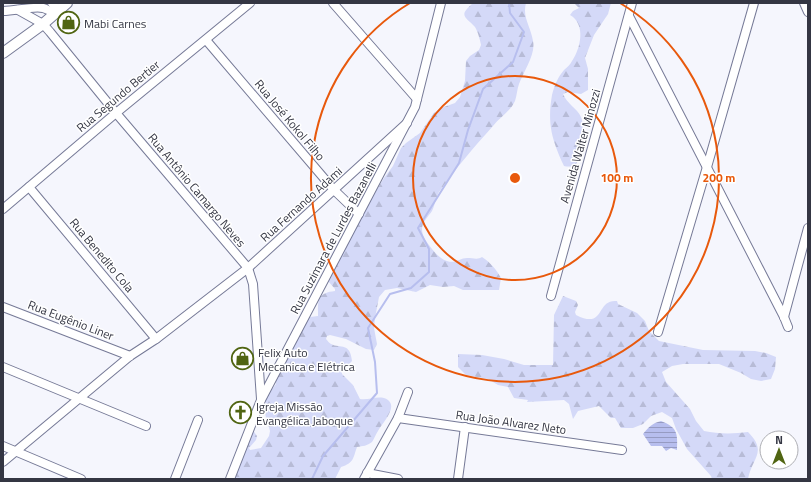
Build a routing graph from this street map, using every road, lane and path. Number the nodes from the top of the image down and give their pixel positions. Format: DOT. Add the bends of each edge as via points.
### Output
graph roads {
  1 [pos="67,3"];
  2 [pos="250,3"];
  3 [pos="333,3"];
  4 [pos="442,3"];
  5 [pos="632,3"];
  6 [pos="754,3"];
  7 [pos="804,3"];
  8 [pos="55,9"];
  9 [pos="18,10"];
  10 [pos="3,11"];
  11 [pos="808,12"];
  12 [pos="629,16"];
  13 [pos="43,24"];
  14 [pos="206,40"];
  15 [pos="3,53"];
  16 [pos="417,99"];
  17 [pos="116,113"];
  18 [pos="407,123"];
  19 [pos="707,167"];
  20 [pos="29,187"];
  21 [pos="334,190"];
  22 [pos="3,209"];
  23 [pos="359,214"];
  24 [pos="808,228"];
  25 [pos="248,268"];
  26 [pos="551,296"];
  27 [pos="3,307"];
  28 [pos="784,317"];
  29 [pos="788,327"];
  30 [pos="658,332"];
  31 [pos="156,338"];
  32 [pos="130,356"];
  33 [pos="3,368"];
  34 [pos="408,392"];
  35 [pos="79,399"];
  36 [pos="261,400"];
  37 [pos="398,418"];
  38 [pos="198,420"];
  39 [pos="146,426"];
  40 [pos="465,427"];
  41 [pos="3,446"];
  42 [pos="622,450"];
  43 [pos="16,452"];
  44 [pos="3,462"];
  45 [pos="366,476"];
  46 [pos="81,479"];
  47 [pos="175,479"];
  48 [pos="230,479"];
  49 [pos="398,479"];
  50 [pos="458,479"];
  1 -- 8 [label="street"];
  2 -- 14 [label="street, Rua Segundo Bertier"];
  3 -- 16 [label="street"];
  4 -- 16 [label="street, Rua Suzimara de Lurdes Bazanelli"];
  5 -- 12 [label="street, Avenida Walter Minozzi"];
  6 -- 19 [label="street"];
  7 -- 11 [label="street"];
  8 -- 9 [label="street"];
  8 -- 13 [label="street"];
  9 -- 10 [label="street"];
  9 -- 13 [label="street"];
  12 -- 19 [label="street"];
  12 -- 26 [label="street, Avenida Walter Minozzi"];
  13 -- 15 [label="street"];
  13 -- 17 [label="street, Rua Antônio Camargo Neves"];
  14 -- 17 [label="street, Rua Segundo Bertier"];
  14 -- 21 [label="street, Rua José Kokol Filho"];
  16 -- 18 [label="street, Rua Suzimara de Lurdes Bazanelli"];
  17 -- 20 [label="street, Rua Segundo Bertier"];
  17 -- 25 [label="street, Rua Antônio Camargo Neves"];
  18 -- 21 [label="street, Rua Fernando Adami"];
  18 -- 23 [label="street, Rua Suzimara de Lurdes Bazanelli"];
  19 -- 28 [label="street"];
  19 -- 30 [label="street"];
  20 -- 22 [label="street, Rua Segundo Bertier"];
  20 -- 31 [label="street, Rua Benedito Cola"];
  21 -- 23 [label="street, Rua José Kokol Filho"];
  21 -- 25 [label="street, Rua Fernando Adami"];
  23 -- 36 [label="street, Rua Suzimara de Lurdes Bazanelli"];
  24 -- 28 [label="street"];
  25 -- 31 [label="street, Rua Fernando Adami"];
  25 -- 36 [label="street, Rua Antônio Camargo Neves" via="253,284"];
  27 -- 32 [label="street, Rua Eugênio Liner"];
  28 -- 29 [label="street"];
  31 -- 32 [label="street, Rua Fernando Adami"];
  32 -- 35 [label="street, Rua Fernando Adami"];
  33 -- 35 [label="street"];
  34 -- 37 [label="street"];
  35 -- 39 [label="street"];
  35 -- 43 [label="street, Rua Fernando Adami"];
  36 -- 48 [label="street, Rua Suzimara de Lurdes Bazanelli"];
  37 -- 40 [label="street, Rua João Alvarez Neto"];
  37 -- 45 [label="street"];
  38 -- 47 [label="street"];
  40 -- 42 [label="street, Rua João Alvarez Neto"];
  40 -- 50 [label="street"];
  41 -- 43 [label="street"];
  43 -- 44 [label="street, Rua Fernando Adami"];
  43 -- 46 [label="street"];
  45 -- 49 [label="street"];
}
